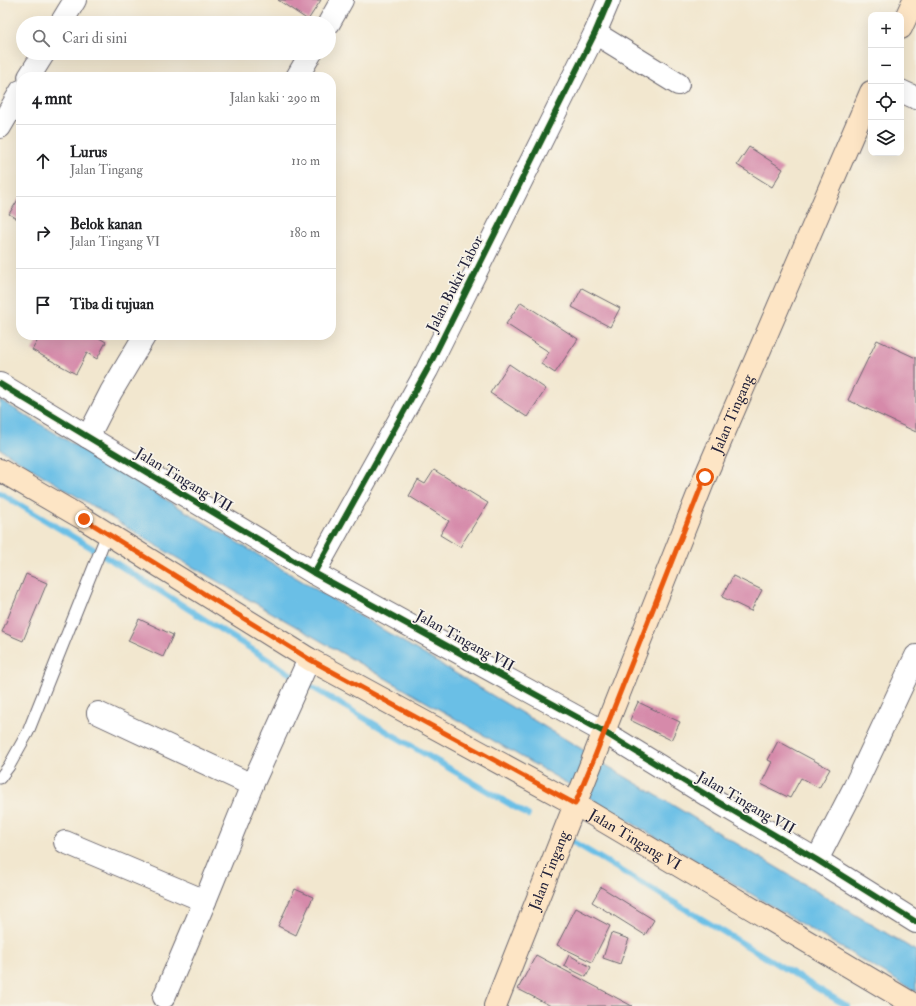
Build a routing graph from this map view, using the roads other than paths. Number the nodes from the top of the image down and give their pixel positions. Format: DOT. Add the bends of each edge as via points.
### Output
graph roads {
  1 [pos="75,0"];
  2 [pos="342,0"];
  3 [pos="609,0"];
  4 [pos="914,0"];
  5 [pos="65,16"];
  6 [pos="333,16"];
  7 [pos="904,22"];
  8 [pos="595,33"];
  9 [pos="40,60"];
  10 [pos="307,60"];
  11 [pos="32,72"];
  12 [pos="300,72"];
  13 [pos="678,84"];
  14 [pos="904,92"];
  15 [pos="916,98"];
  16 [pos="868,99"];
  17 [pos="16,100"];
  18 [pos="0,127"];
  19 [pos="142,340"];
  20 [pos="0,384"];
  21 [pos="88,437"];
  22 [pos="0,470"];
  23 [pos="107,534"];
  24 [pos="314,573"];
  25 [pos="309,659"];
  26 [pos="914,669"];
  27 [pos="98,714"];
  28 [pos="604,732"];
  29 [pos="4,765"];
  30 [pos="0,778"];
  31 [pos="252,785"];
  32 [pos="578,798"];
  33 [pos="65,842"];
  34 [pos="818,860"];
  35 [pos="205,901"];
  36 [pos="916,922"];
  37 [pos="164,997"];
  38 [pos="495,1006"];
  39 [pos="916,1006"];
  1 -- 5 [label="street"];
  2 -- 6 [label="street"];
  3 -- 8 [label="street, Jalan Bukit Tabor"];
  4 -- 7 [label="main road"];
  8 -- 13 [label="street"];
  8 -- 24 [label="street, Jalan Bukit Tabor" via="427,370"];
  9 -- 11 [label="street"];
  10 -- 12 [label="street"];
  14 -- 15 [label="street"];
  16 -- 28 [label="main road, Jalan Tingang" via="705,477"];
  17 -- 18 [label="street"];
  19 -- 21 [label="street"];
  20 -- 21 [label="street, Jalan Tingang VII"];
  21 -- 24 [label="street, Jalan Tingang VII"];
  22 -- 23 [label="main road, Jalan Tingang VI"];
  23 -- 25 [label="main road, Jalan Tingang VI"];
  23 -- 29 [label="lane" via="28,732"];
  24 -- 28 [label="street, Jalan Tingang VII"];
  25 -- 31 [label="street"];
  25 -- 32 [label="main road, Jalan Tingang VI"];
  26 -- 34 [label="street"];
  27 -- 31 [label="street"];
  28 -- 32 [label="main road, Jalan Tingang"];
  28 -- 34 [label="street, Jalan Tingang VII"];
  29 -- 30 [label="lane"];
  31 -- 35 [label="street"];
  32 -- 38 [label="main road, Jalan Tingang"];
  32 -- 39 [label="main road, Jalan Tingang VI"];
  33 -- 35 [label="street"];
  34 -- 36 [label="street, Jalan Tingang VII"];
  35 -- 37 [label="street"];
}
